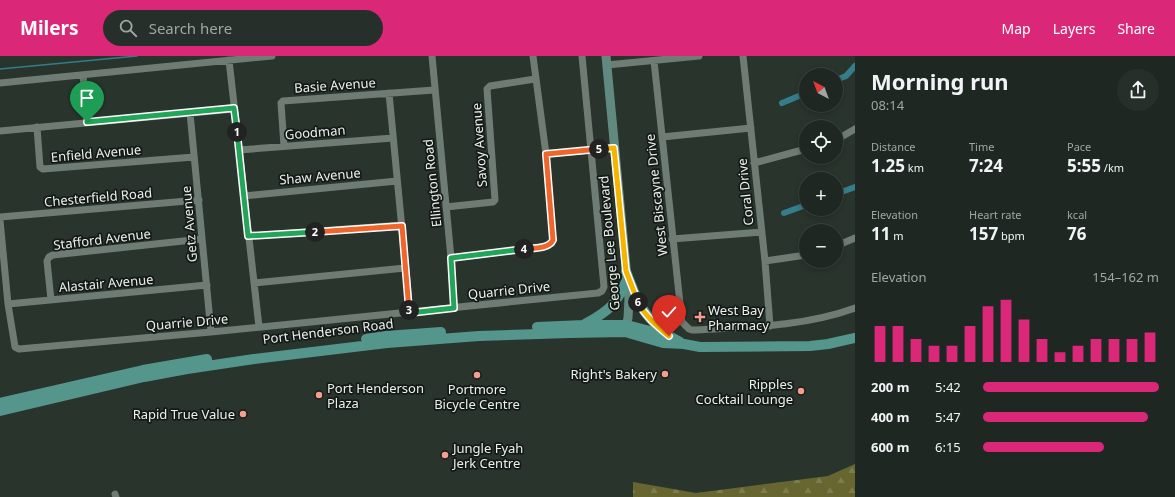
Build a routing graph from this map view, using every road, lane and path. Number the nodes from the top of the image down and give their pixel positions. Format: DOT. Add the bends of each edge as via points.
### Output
graph roads {
  1 [pos="267,56"];
  2 [pos="432,56"];
  3 [pos="533,56"];
  4 [pos="582,56"];
  5 [pos="699,56"];
  6 [pos="743,56"];
  7 [pos="229,60"];
  8 [pos="654,60"];
  9 [pos="606,61"];
  10 [pos="83,75"];
  11 [pos="536,79"];
  12 [pos="0,83"];
  13 [pos="434,90"];
  14 [pos="389,93"];
  15 [pos="234,108"];
  16 [pos="190,113"];
  17 [pos="87,122"];
  18 [pos="38,127"];
  19 [pos="751,128"];
  20 [pos="855,129"];
  21 [pos="0,131"];
  22 [pos="843,136"];
  23 [pos="662,137"];
  24 [pos="393,138"];
  25 [pos="284,146"];
  26 [pos="614,148"];
  27 [pos="239,150"];
  28 [pos="590,150"];
  29 [pos="799,151"];
  30 [pos="546,154"];
  31 [pos="194,157"];
  32 [pos="754,164"];
  33 [pos="397,181"];
  34 [pos="244,196"];
  35 [pos="198,200"];
  36 [pos="446,206"];
  37 [pos="0,217"];
  38 [pos="0,220"];
  39 [pos="402,226"];
  40 [pos="762,232"];
  41 [pos="248,236"];
  42 [pos="855,238"];
  43 [pos="202,239"];
  44 [pos="672,239"];
  45 [pos="843,243"];
  46 [pos="799,256"];
  47 [pos="451,258"];
  48 [pos="765,261"];
  49 [pos="406,268"];
  50 [pos="2,270"];
  51 [pos="627,275"];
  52 [pos="254,283"];
  53 [pos="207,285"];
  54 [pos="51,300"];
  55 [pos="8,304"];
  56 [pos="454,308"];
  57 [pos="855,308"];
  58 [pos="410,313"];
  59 [pos="584,325"];
  60 [pos="770,326"];
  61 [pos="259,327"];
  62 [pos="626,329"];
  63 [pos="211,332"];
  64 [pos="669,336"];
  65 [pos="855,338"];
  66 [pos="684,344"];
  67 [pos="0,403"];
  68 [pos="0,410"];
  1 -- 7 [label="street"];
  2 -- 13 [label="street, Ellington Road"];
  3 -- 11 [label="street"];
  4 -- 28 [label="street, Quarrie Drive"];
  5 -- 8 [label="street"];
  6 -- 19 [label="street, Coral Drive"];
  7 -- 10 [label="street"];
  7 -- 15 [label="street"];
  8 -- 9 [label="street"];
  8 -- 23 [label="street, West Biscayne Drive"];
  9 -- 26 [label="main road, George Lee Boulevard"];
  10 -- 12 [label="street"];
  10 -- 17 [label="street"];
  11 -- 30 [label="street"];
  11 -- 36 [label="street, Savoy Avenue" via="490,86 487,89 495,200"];
  13 -- 14 [label="street, Basie Avenue"];
  13 -- 36 [label="street, Ellington Road"];
  14 -- 24 [label="street"];
  14 -- 25 [label="street, Basie Avenue" via="282,102"];
  15 -- 16 [label="street"];
  15 -- 27 [label="street"];
  16 -- 17 [label="street"];
  16 -- 31 [label="street, Getz Avenue"];
  17 -- 18 [label="street"];
  18 -- 21 [label="street"];
  18 -- 31 [label="street, Enfield Avenue" via="42,169"];
  19 -- 23 [label="street"];
  19 -- 32 [label="street, Coral Drive"];
  20 -- 22 [label="street"];
  23 -- 44 [label="street, West Biscayne Drive"];
  24 -- 25 [label="street, Goodman"];
  24 -- 33 [label="street"];
  25 -- 27 [label="street, Goodman"];
  26 -- 28 [label="street"];
  26 -- 51 [label="main road, George Lee Boulevard"];
  27 -- 34 [label="street"];
  28 -- 30 [label="street"];
  28 -- 56 [label="street, Quarrie Drive" via="604,287 602,291"];
  29 -- 32 [label="street"];
  30 -- 47 [label="street" via="552,243 548,246"];
  31 -- 35 [label="street, Getz Avenue"];
  32 -- 40 [label="street, Coral Drive"];
  33 -- 34 [label="street, Shaw Avenue"];
  33 -- 39 [label="street"];
  34 -- 41 [label="street"];
  35 -- 37 [label="street, Chesterfield Road"];
  35 -- 43 [label="street, Getz Avenue"];
  36 -- 47 [label="street, Ellington Road"];
  38 -- 50 [label="street"];
  39 -- 41 [label="street"];
  39 -- 49 [label="street"];
  40 -- 44 [label="street"];
  40 -- 48 [label="street, Coral Drive"];
  41 -- 52 [label="street"];
  42 -- 45 [label="street"];
  43 -- 53 [label="street, Getz Avenue"];
  43 -- 54 [label="street, Stafford Avenue" via="53,255 47,261"];
  44 -- 60 [label="street, West Biscayne Drive" via="680,317 685,326 692,330"];
  46 -- 48 [label="street"];
  47 -- 56 [label="street, Ellington Road"];
  48 -- 60 [label="street, Coral Drive"];
  49 -- 52 [label="street"];
  49 -- 58 [label="street"];
  50 -- 55 [label="street"];
  51 -- 59 [label="main road" via="614,304 602,315"];
  51 -- 62 [label="main road, George Lee Boulevard" via="629,299"];
  51 -- 64 [label="main road" via="642,310"];
  52 -- 61 [label="street"];
  53 -- 54 [label="street, Alastair Avenue"];
  53 -- 63 [label="street, Getz Avenue"];
  54 -- 55 [label="street, Alastair Avenue"];
  55 -- 63 [label="street, Quarrie Drive" via="16,348"];
  56 -- 58 [label="street, Quarrie Drive"];
  57 -- 60 [label="street" via="811,320"];
  58 -- 61 [label="street, Quarrie Drive"];
  59 -- 62 [label="main road, Port Henderson Road"];
  59 -- 67 [label="main road, Port Henderson Road" via="386,336 191,361"];
  61 -- 63 [label="street, Quarrie Drive"];
  62 -- 64 [label="main road, Port Henderson Road"];
  62 -- 66 [label="main road, Port Henderson Road" via="663,343"];
  62 -- 68 [label="main road, Port Henderson Road" via="387,343 254,359 144,377"];
  64 -- 66 [label="main road, Port Henderson Road"];
  65 -- 66 [label="main road, Port Henderson Road" via="810,346 700,347"];
}
